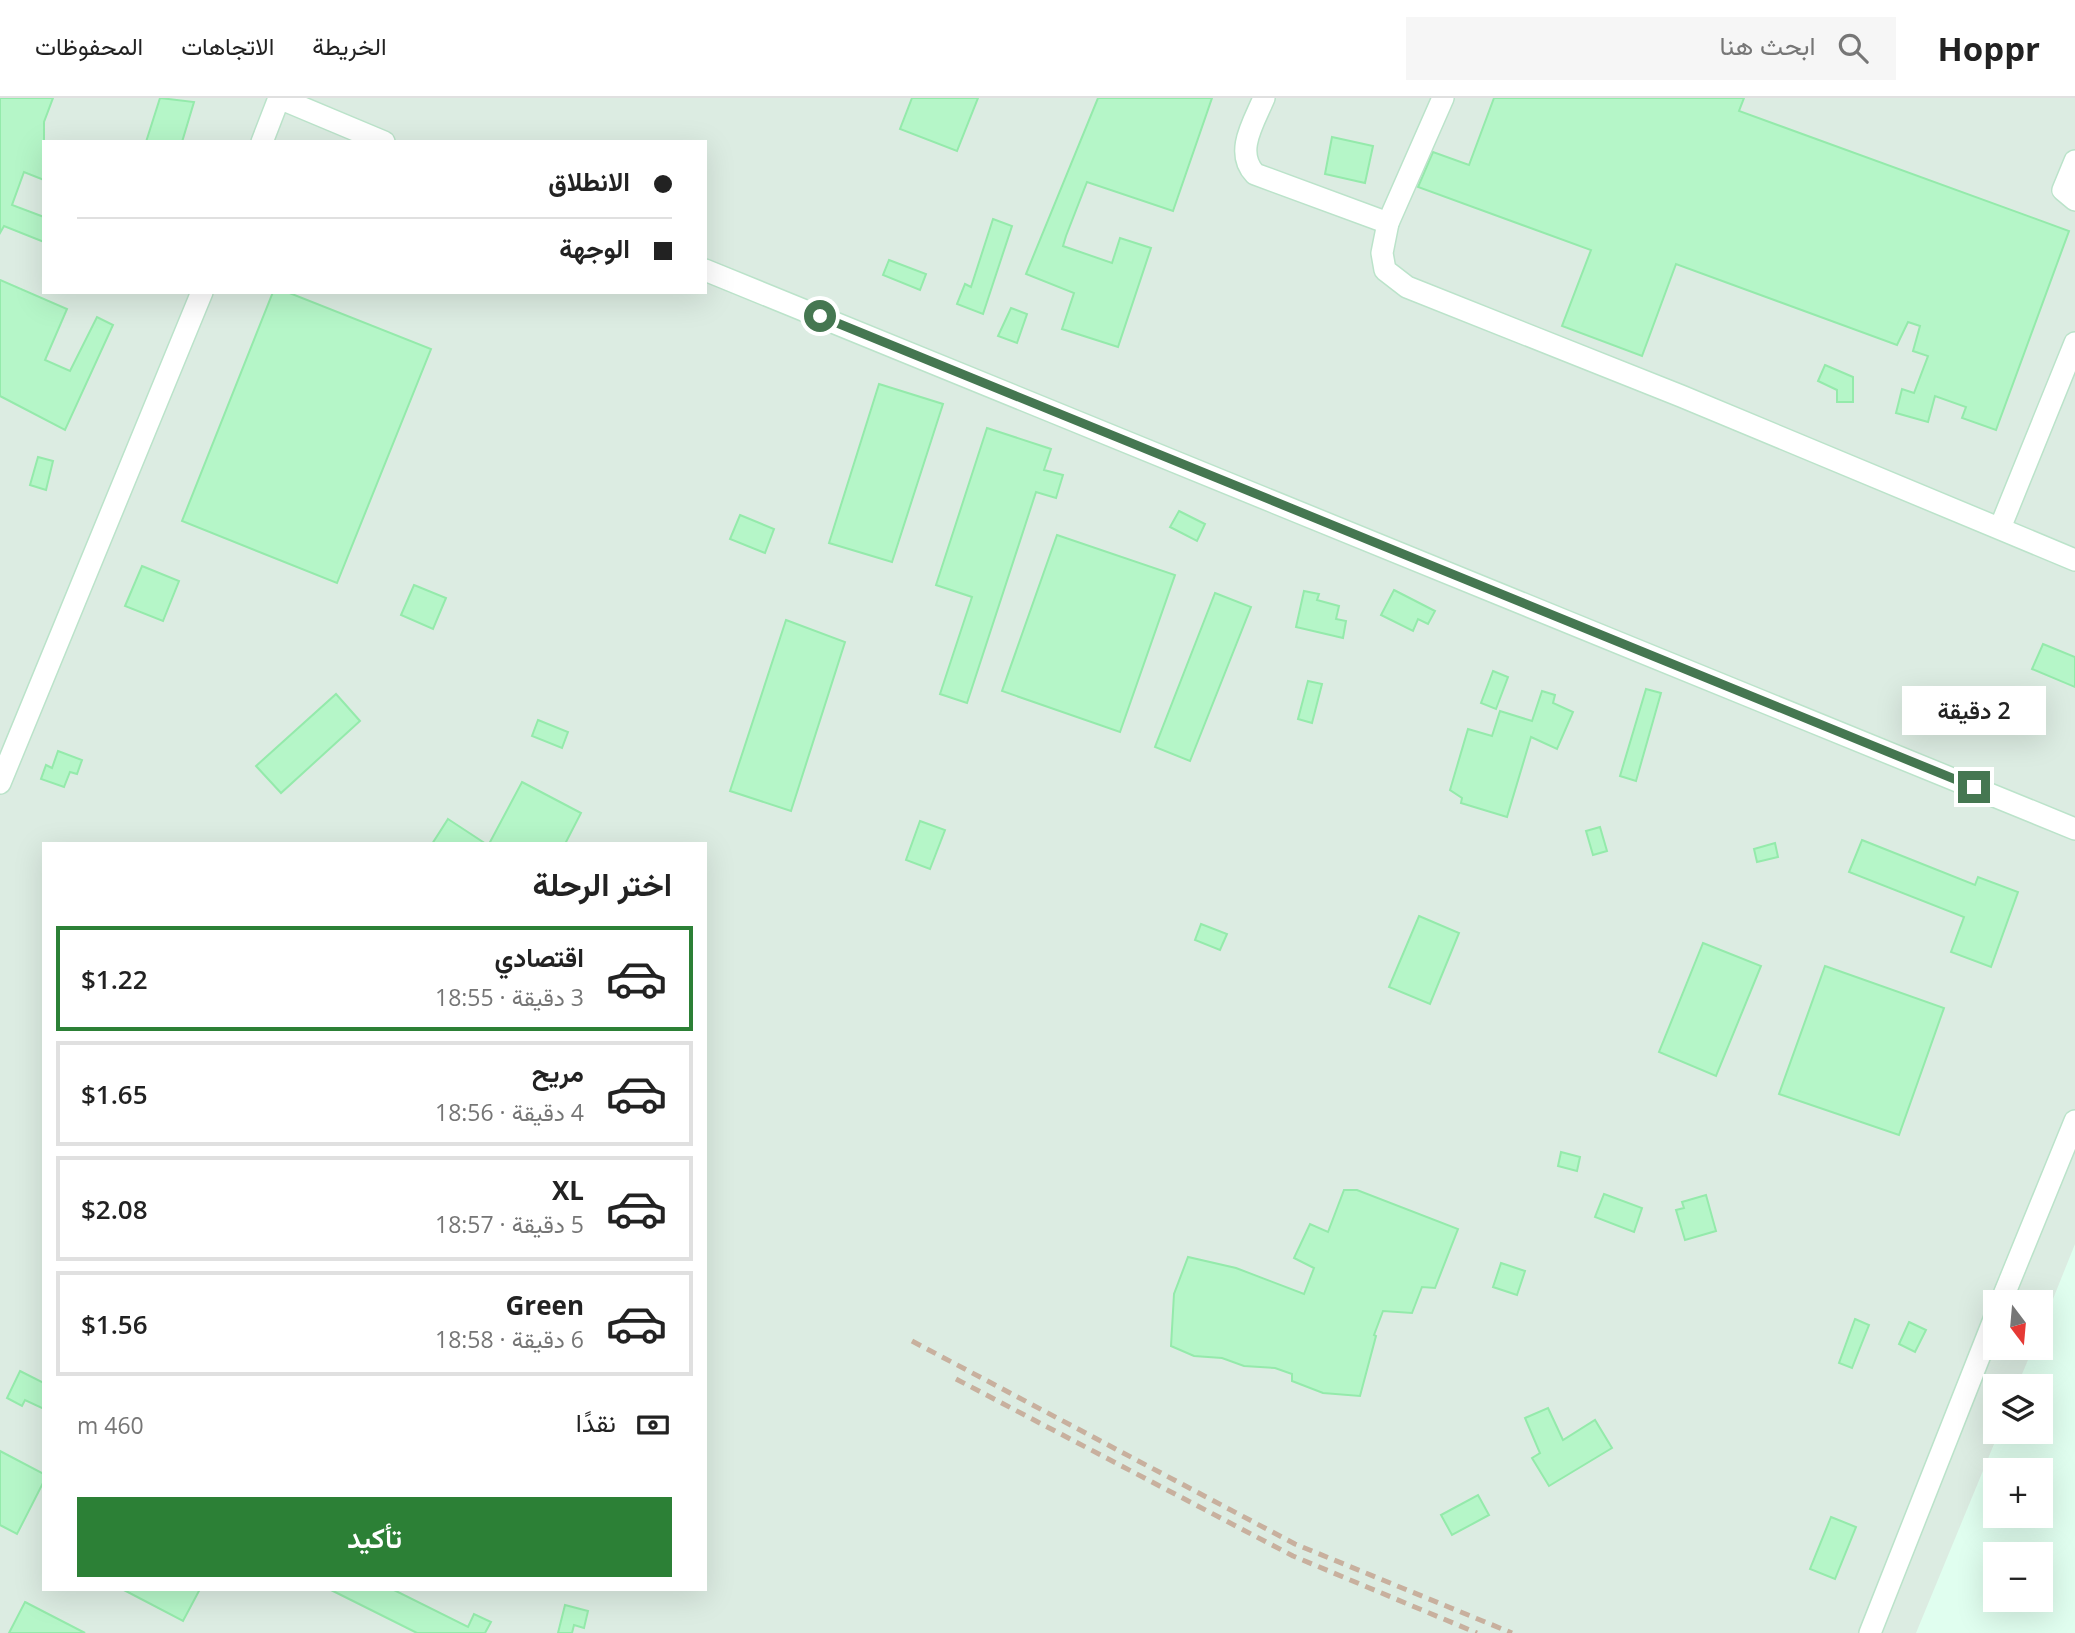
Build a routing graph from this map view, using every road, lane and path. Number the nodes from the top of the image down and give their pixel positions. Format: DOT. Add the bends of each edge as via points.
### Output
graph roads {
  1 [pos="279,98"];
  2 [pos="1264,98"];
  3 [pos="1443,98"];
  4 [pos="263,140"];
  5 [pos="379,140"];
  6 [pos="2075,161"];
  7 [pos="2075,200"];
  8 [pos="1388,223"];
  9 [pos="707,271"];
  10 [pos="201,294"];
  11 [pos="2075,343"];
  12 [pos="2000,528"];
  13 [pos="2075,560"];
  14 [pos="0,783"];
  15 [pos="2075,829"];
  16 [pos="2075,1121"];
  17 [pos="2006,1290"];
  18 [pos="1983,1347"];
  19 [pos="1870,1633"];
  1 -- 4 [label="street"];
  1 -- 5 [label="street"];
  2 -- 8 [label="street" via="1245,149 1246,165 1255,174"];
  3 -- 8 [label="street"];
  6 -- 7 [label="street" via="2063,190"];
  8 -- 12 [label="street" via="1382,253 1385,270 1407,287"];
  9 -- 15 [label="street"];
  10 -- 14 [label="street"];
  11 -- 12 [label="street"];
  12 -- 13 [label="street"];
  16 -- 17 [label="street"];
  18 -- 19 [label="street"];
}
